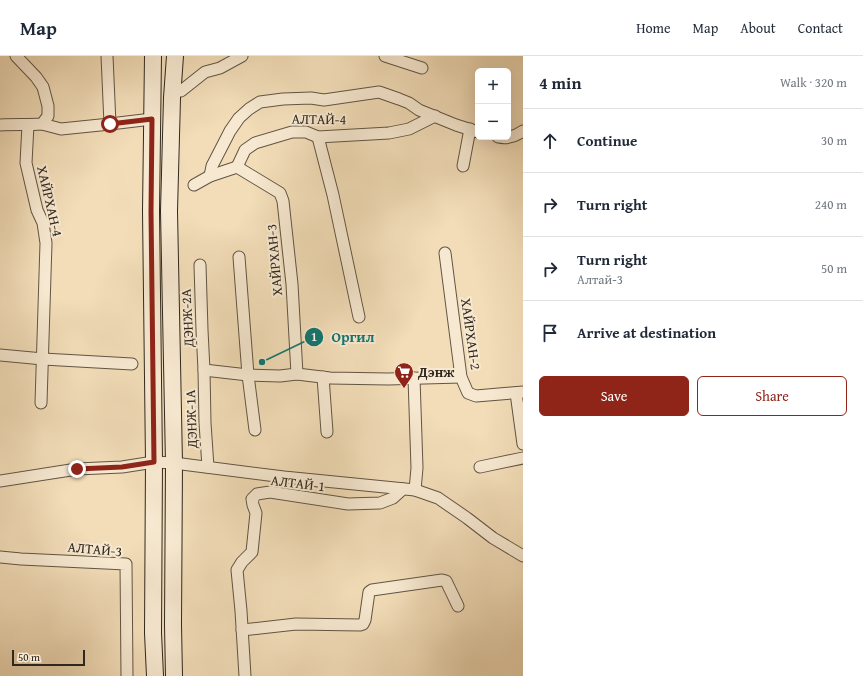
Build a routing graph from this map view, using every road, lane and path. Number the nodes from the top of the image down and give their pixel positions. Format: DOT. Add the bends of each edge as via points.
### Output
graph roads {
  1 [pos="16,56"];
  2 [pos="107,56"];
  3 [pos="153,56"];
  4 [pos="175,56"];
  5 [pos="242,56"];
  6 [pos="385,56"];
  7 [pos="422,68"];
  8 [pos="176,94"];
  9 [pos="435,116"];
  10 [pos="152,119"];
  11 [pos="42,124"];
  12 [pos="110,124"];
  13 [pos="0,125"];
  14 [pos="28,125"];
  15 [pos="474,130"];
  16 [pos="523,131"];
  17 [pos="511,136"];
  18 [pos="318,137"];
  19 [pos="463,166"];
  20 [pos="237,167"];
  21 [pos="210,176"];
  22 [pos="194,185"];
  23 [pos="445,253"];
  24 [pos="239,258"];
  25 [pos="200,265"];
  26 [pos="359,317"];
  27 [pos="0,355"];
  28 [pos="43,359"];
  29 [pos="132,364"];
  30 [pos="204,370"];
  31 [pos="297,374"];
  32 [pos="248,375"];
  33 [pos="323,377"];
  34 [pos="461,377"];
  35 [pos="414,378"];
  36 [pos="519,392"];
  37 [pos="41,403"];
  38 [pos="255,430"];
  39 [pos="327,432"];
  40 [pos="523,444"];
  41 [pos="523,458"];
  42 [pos="154,462"];
  43 [pos="174,463"];
  44 [pos="208,467"];
  45 [pos="480,467"];
  46 [pos="0,481"];
  47 [pos="403,489"];
  48 [pos="415,490"];
  49 [pos="523,556"];
  50 [pos="0,557"];
  51 [pos="458,606"];
  52 [pos="242,630"];
  53 [pos="127,676"];
  54 [pos="155,676"];
  55 [pos="174,676"];
  56 [pos="245,676"];
  1 -- 11 [label="street" via="43,87 48,116"];
  2 -- 12 [label="street"];
  3 -- 10 [label="main road"];
  4 -- 8 [label="main road"];
  5 -- 8 [label="street" via="220,68 205,72"];
  6 -- 7 [label="street"];
  8 -- 43 [label="main road" via="169,211"];
  9 -- 15 [label="street"];
  9 -- 18 [label="street, АЛТАЙ-4" via="409,129 389,133"];
  9 -- 21 [label="street" via="378,92 324,100 304,98 260,102 239,118 230,131 212,166"];
  10 -- 12 [label="street"];
  10 -- 42 [label="main road"];
  11 -- 12 [label="street" via="61,128"];
  11 -- 14 [label="street"];
  13 -- 14 [label="street"];
  14 -- 28 [label="street, ХАЙРХАН-4" via="26,163 46,243"];
  15 -- 19 [label="street"];
  16 -- 17 [label="street"];
  18 -- 20 [label="street, АЛТАЙ-4" via="306,132 292,132 255,143 245,150"];
  18 -- 26 [label="street"];
  20 -- 21 [label="street"];
  20 -- 31 [label="street, ХАЙРХАН-3" via="280,193 283,201 292,284"];
  21 -- 22 [label="street"];
  23 -- 34 [label="street, ХАЙРХАН-2"];
  24 -- 32 [label="street"];
  25 -- 30 [label="street, ДЭНЖ-2А"];
  27 -- 28 [label="street"];
  28 -- 29 [label="street"];
  28 -- 37 [label="street, ХАЙРХАН-4"];
  30 -- 32 [label="street"];
  30 -- 44 [label="street, ДЭНЖ-1А"];
  31 -- 32 [label="street"];
  31 -- 33 [label="street"];
  32 -- 38 [label="street"];
  33 -- 35 [label="street"];
  33 -- 39 [label="street"];
  34 -- 35 [label="street"];
  34 -- 36 [label="street, ХАЙРХАН-2" via="468,393 476,396"];
  35 -- 48 [label="street" via="417,468"];
  36 -- 40 [label="street, ХАЙРХАН-2"];
  41 -- 45 [label="street"];
  42 -- 43 [label="street"];
  42 -- 46 [label="street" via="122,467 77,469"];
  42 -- 54 [label="main road"];
  43 -- 44 [label="street"];
  43 -- 55 [label="main road"];
  44 -- 47 [label="street"];
  47 -- 48 [label="street"];
  47 -- 52 [label="street, АЛТАЙ-1" via="380,503 348,504 270,492 257,494 252,499 256,513 252,552 237,570"];
  48 -- 49 [label="street" via="438,498 493,538"];
  50 -- 53 [label="street, АЛТАЙ-3" via="126,564"];
  51 -- 52 [label="street" via="446,581 442,580 372,590 369,592 365,620 360,625 296,624"];
  52 -- 56 [label="street, АЛТАЙ-1"];
}
